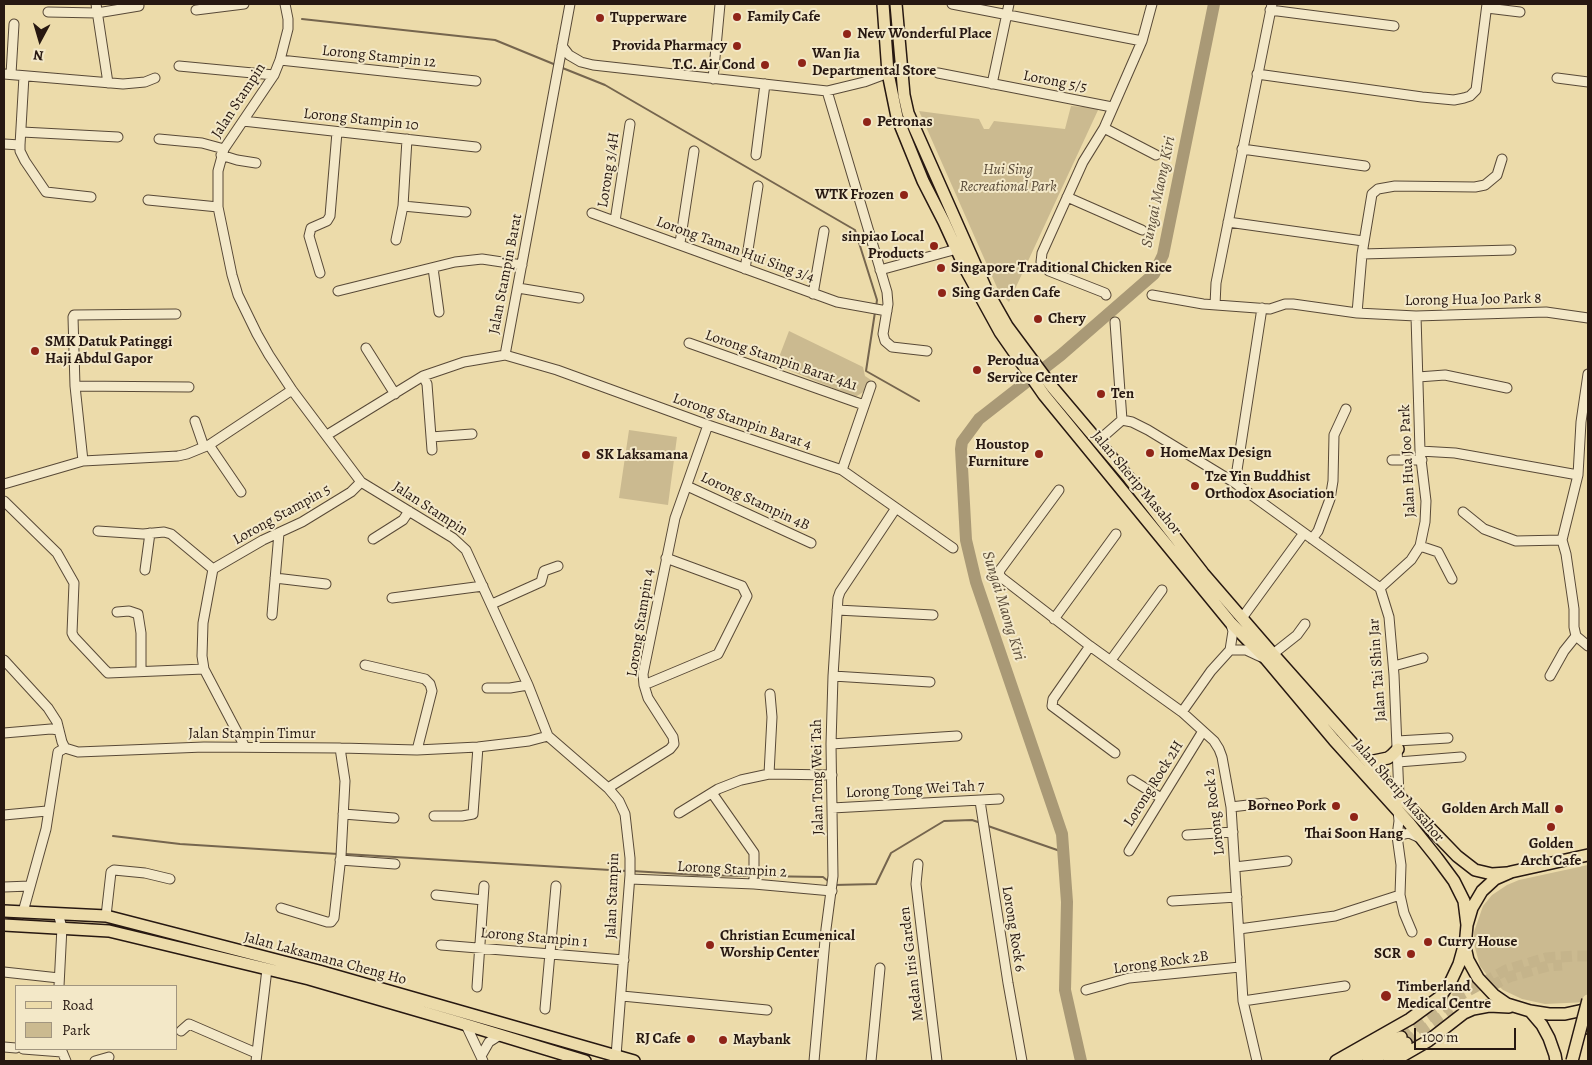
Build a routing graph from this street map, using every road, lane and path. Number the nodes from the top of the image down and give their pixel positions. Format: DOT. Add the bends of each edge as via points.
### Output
graph roads {
  1 [pos="244,4"];
  2 [pos="285,4"];
  3 [pos="570,4"];
  4 [pos="720,4"];
  5 [pos="883,4"];
  6 [pos="896,4"];
  7 [pos="952,4"];
  8 [pos="1009,4"];
  9 [pos="1152,4"];
  10 [pos="139,6"];
  11 [pos="1487,6"];
  12 [pos="1271,7"];
  13 [pos="97,8"];
  14 [pos="196,10"];
  15 [pos="48,12"];
  16 [pos="1520,12"];
  17 [pos="1008,16"];
  18 [pos="14,24"];
  19 [pos="1394,26"];
  20 [pos="1142,41"];
  21 [pos="562,46"];
  22 [pos="280,60"];
  23 [pos="179,66"];
  24 [pos="888,73"];
  25 [pos="938,73"];
  26 [pos="7,74"];
  27 [pos="1257,74"];
  28 [pos="274,75"];
  29 [pos="24,76"];
  30 [pos="155,78"];
  31 [pos="1557,78"];
  32 [pos="713,80"];
  33 [pos="476,81"];
  34 [pos="1588,82"];
  35 [pos="108,83"];
  36 [pos="765,84"];
  37 [pos="992,84"];
  38 [pos="827,91"];
  39 [pos="1112,107"];
  40 [pos="243,121"];
  41 [pos="630,124"];
  42 [pos="1104,128"];
  43 [pos="22,132"];
  44 [pos="337,132"];
  45 [pos="118,137"];
  46 [pos="159,139"];
  47 [pos="407,139"];
  48 [pos="4,144"];
  49 [pos="20,145"];
  50 [pos="476,147"];
  51 [pos="1242,149"];
  52 [pos="694,151"];
  53 [pos="222,152"];
  54 [pos="756,155"];
  55 [pos="1156,155"];
  56 [pos="1502,159"];
  57 [pos="256,163"];
  58 [pos="1365,166"];
  59 [pos="758,186"];
  60 [pos="91,197"];
  61 [pos="1067,198"];
  62 [pos="148,200"];
  63 [pos="403,206"];
  64 [pos="218,207"];
  65 [pos="466,212"];
  66 [pos="592,213"];
  67 [pos="615,220"];
  68 [pos="1228,222"];
  69 [pos="1142,230"];
  70 [pos="824,231"];
  71 [pos="396,240"];
  72 [pos="1363,241"];
  73 [pos="680,243"];
  74 [pos="957,249"];
  75 [pos="1511,250"];
  76 [pos="1362,254"];
  77 [pos="522,265"];
  78 [pos="433,268"];
  79 [pos="745,269"];
  80 [pos="880,270"];
  81 [pos="320,273"];
  82 [pos="518,288"];
  83 [pos="338,292"];
  84 [pos="813,294"];
  85 [pos="1106,295"];
  86 [pos="1152,295"];
  87 [pos="579,298"];
  88 [pos="1215,305"];
  89 [pos="1262,308"];
  90 [pos="885,310"];
  91 [pos="439,312"];
  92 [pos="1357,313"];
  93 [pos="176,314"];
  94 [pos="1416,316"];
  95 [pos="1588,318"];
  96 [pos="1115,322"];
  97 [pos="689,343"];
  98 [pos="366,348"];
  99 [pos="927,352"];
  100 [pos="505,356"];
  101 [pos="1588,374"];
  102 [pos="423,376"];
  103 [pos="1418,377"];
  104 [pos="75,386"];
  105 [pos="189,386"];
  106 [pos="871,386"];
  107 [pos="1506,388"];
  108 [pos="292,390"];
  109 [pos="395,394"];
  110 [pos="864,405"];
  111 [pos="1346,409"];
  112 [pos="1122,420"];
  113 [pos="195,421"];
  114 [pos="708,426"];
  115 [pos="472,434"];
  116 [pos="327,435"];
  117 [pos="431,438"];
  118 [pos="1098,441"];
  119 [pos="206,446"];
  120 [pos="432,450"];
  121 [pos="1421,455"];
  122 [pos="1392,460"];
  123 [pos="83,461"];
  124 [pos="842,470"];
  125 [pos="1578,475"];
  126 [pos="362,482"];
  127 [pos="1235,483"];
  128 [pos="4,484"];
  129 [pos="687,486"];
  130 [pos="1060,490"];
  131 [pos="241,492"];
  132 [pos="4,501"];
  133 [pos="896,508"];
  134 [pos="409,511"];
  135 [pos="1463,512"];
  136 [pos="98,530"];
  137 [pos="150,533"];
  138 [pos="279,533"];
  139 [pos="1304,533"];
  140 [pos="1116,534"];
  141 [pos="373,539"];
  142 [pos="1312,539"];
  143 [pos="1562,540"];
  144 [pos="811,543"];
  145 [pos="1420,546"];
  146 [pos="954,548"];
  147 [pos="666,558"];
  148 [pos="558,566"];
  149 [pos="213,569"];
  150 [pos="145,570"];
  151 [pos="275,578"];
  152 [pos="1452,579"];
  153 [pos="326,584"];
  154 [pos="483,586"];
  155 [pos="1380,588"];
  156 [pos="1162,590"];
  157 [pos="392,598"];
  158 [pos="492,604"];
  159 [pos="837,610"];
  160 [pos="117,612"];
  161 [pos="272,615"];
  162 [pos="933,615"];
  163 [pos="1242,618"];
  164 [pos="1054,619"];
  165 [pos="1230,622"];
  166 [pos="1304,624"];
  167 [pos="1576,636"];
  168 [pos="1090,646"];
  169 [pos="1588,646"];
  170 [pos="1230,650"];
  171 [pos="1269,656"];
  172 [pos="1423,658"];
  173 [pos="4,660"];
  174 [pos="1110,660"];
  175 [pos="364,665"];
  176 [pos="1394,666"];
  177 [pos="204,669"];
  178 [pos="142,671"];
  179 [pos="832,676"];
  180 [pos="1550,676"];
  181 [pos="930,682"];
  182 [pos="528,685"];
  183 [pos="644,685"];
  184 [pos="487,688"];
  185 [pos="770,694"];
  186 [pos="1182,712"];
  187 [pos="59,730"];
  188 [pos="1203,730"];
  189 [pos="4,733"];
  190 [pos="548,736"];
  191 [pos="957,736"];
  192 [pos="1448,738"];
  193 [pos="831,744"];
  194 [pos="1397,745"];
  195 [pos="245,747"];
  196 [pos="65,748"];
  197 [pos="340,748"];
  198 [pos="478,748"];
  199 [pos="417,750"];
  200 [pos="1115,753"];
  201 [pos="1461,757"];
  202 [pos="1369,762"];
  203 [pos="1398,762"];
  204 [pos="769,774"];
  205 [pos="832,775"];
  206 [pos="1132,780"];
  207 [pos="608,788"];
  208 [pos="712,793"];
  209 [pos="1399,796"];
  210 [pos="1161,798"];
  211 [pos="998,800"];
  212 [pos="980,801"];
  213 [pos="1265,803"];
  214 [pos="1231,807"];
  215 [pos="832,808"];
  216 [pos="1398,810"];
  217 [pos="48,811"];
  218 [pos="679,813"];
  219 [pos="343,814"];
  220 [pos="4,815"];
  221 [pos="434,816"];
  222 [pos="394,818"];
  223 [pos="1233,832"];
  224 [pos="1187,835"];
  225 [pos="1397,836"];
  226 [pos="1421,838"];
  227 [pos="1128,851"];
  228 [pos="1588,853"];
  229 [pos="341,855"];
  230 [pos="1286,861"];
  231 [pos="395,864"];
  232 [pos="918,864"];
  233 [pos="1235,867"];
  234 [pos="1507,873"];
  235 [pos="630,877"];
  236 [pos="170,879"];
  237 [pos="754,881"];
  238 [pos="30,886"];
  239 [pos="484,886"];
  240 [pos="556,886"];
  241 [pos="4,887"];
  242 [pos="832,888"];
  243 [pos="436,895"];
  244 [pos="1400,895"];
  245 [pos="1237,897"];
  246 [pos="483,900"];
  247 [pos="1172,901"];
  248 [pos="280,908"];
  249 [pos="4,911"];
  250 [pos="23,912"];
  251 [pos="58,914"];
  252 [pos="106,916"];
  253 [pos="4,925"];
  254 [pos="1467,925"];
  255 [pos="62,927"];
  256 [pos="1239,930"];
  257 [pos="1412,932"];
  258 [pos="1466,940"];
  259 [pos="441,945"];
  260 [pos="480,947"];
  261 [pos="549,954"];
  262 [pos="624,960"];
  263 [pos="1240,967"];
  264 [pos="880,968"];
  265 [pos="267,969"];
  266 [pos="4,972"];
  267 [pos="59,982"];
  268 [pos="1345,986"];
  269 [pos="477,987"];
  270 [pos="1086,990"];
  271 [pos="622,996"];
  272 [pos="1588,1000"];
  273 [pos="1243,1001"];
  274 [pos="1588,1009"];
  275 [pos="545,1010"];
  276 [pos="767,1010"];
  277 [pos="1526,1010"];
  278 [pos="466,1025"];
  279 [pos="181,1031"];
  280 [pos="500,1035"];
  281 [pos="1588,1040"];
  282 [pos="30,1050"];
  283 [pos="63,1054"];
  284 [pos="109,1057"];
  285 [pos="256,1057"];
  286 [pos="482,1059"];
  287 [pos="616,1059"];
  288 [pos="95,1061"];
  289 [pos="585,1061"];
  290 [pos="634,1061"];
  291 [pos="814,1061"];
  292 [pos="871,1061"];
  293 [pos="937,1061"];
  294 [pos="1022,1061"];
  295 [pos="1256,1061"];
  296 [pos="1336,1061"];
  297 [pos="1368,1061"];
  298 [pos="1389,1061"];
  299 [pos="1556,1061"];
  300 [pos="1572,1061"];
  301 [pos="1582,1061"];
  1 -- 14 [label="street"];
  2 -- 22 [label="street, Jalan Stampin" via="288,29"];
  3 -- 21 [label="street, Jalan Stampin Barat"];
  4 -- 32 [label="street"];
  5 -- 24 [label="main road, Jalan Sherip Masahor"];
  6 -- 118 [label="main road, Jalan Sherip Masahor" via="908,113 986,289 1007,326"];
  7 -- 17 [label="street"];
  8 -- 17 [label="street"];
  9 -- 20 [label="street"];
  10 -- 13 [label="street"];
  11 -- 16 [label="street"];
  11 -- 27 [label="street" via="1476,90 1464,98 1422,97"];
  12 -- 19 [label="street"];
  12 -- 27 [label="street"];
  13 -- 15 [label="street"];
  13 -- 35 [label="street"];
  17 -- 20 [label="street"];
  17 -- 37 [label="street"];
  18 -- 26 [label="street"];
  20 -- 39 [label="street"];
  21 -- 32 [label="street" via="569,55 593,65"];
  21 -- 77 [label="street, Jalan Stampin Barat"];
  22 -- 28 [label="street, Jalan Stampin"];
  22 -- 33 [label="street, Lorong Stampin 12"];
  23 -- 28 [label="street"];
  24 -- 38 [label="street"];
  24 -- 74 [label="main road, Jalan Sherip Masahor" via="904,135"];
  25 -- 37 [label="street, Lorong 5/5"];
  26 -- 29 [label="street"];
  27 -- 51 [label="street"];
  28 -- 40 [label="street, Jalan Stampin"];
  29 -- 35 [label="street"];
  29 -- 43 [label="street"];
  30 -- 35 [label="street" via="135,83"];
  31 -- 34 [label="street"];
  32 -- 36 [label="street"];
  36 -- 38 [label="street"];
  36 -- 54 [label="street"];
  37 -- 39 [label="street, Lorong 5/5"];
  38 -- 80 [label="street"];
  39 -- 42 [label="street"];
  40 -- 44 [label="street, Lorong Stampin 10"];
  40 -- 53 [label="street, Jalan Stampin"];
  41 -- 67 [label="street, Lorong 3/4H"];
  42 -- 55 [label="street"];
  42 -- 61 [label="street"];
  43 -- 45 [label="street"];
  43 -- 49 [label="street"];
  44 -- 47 [label="street, Lorong Stampin 10"];
  44 -- 81 [label="street" via="330,216 327,221 311,228 309,236"];
  46 -- 53 [label="street" via="202,143"];
  47 -- 50 [label="street, Lorong Stampin 10"];
  47 -- 63 [label="street"];
  48 -- 49 [label="street"];
  49 -- 60 [label="street" via="25,161 46,192"];
  51 -- 58 [label="street"];
  51 -- 68 [label="street"];
  52 -- 73 [label="street"];
  53 -- 57 [label="street" via="237,160"];
  53 -- 64 [label="street, Jalan Stampin" via="218,171"];
  56 -- 72 [label="street" via="1497,175 1475,187 1395,186 1378,189 1372,194"];
  59 -- 79 [label="street"];
  61 -- 69 [label="street"];
  61 -- 85 [label="street" via="1041,262 1049,271"];
  62 -- 64 [label="street"];
  63 -- 65 [label="street"];
  63 -- 71 [label="street"];
  64 -- 108 [label="street, Jalan Stampin" via="238,295 256,334"];
  66 -- 67 [label="street, Lorong Taman Hui Sing 3/4"];
  67 -- 73 [label="street, Lorong Taman Hui Sing 3/4"];
  68 -- 72 [label="street"];
  68 -- 88 [label="street"];
  70 -- 84 [label="street"];
  72 -- 76 [label="street"];
  73 -- 79 [label="street, Lorong Taman Hui Sing 3/4"];
  74 -- 80 [label="street"];
  74 -- 165 [label="main road, Jalan Sherip Masahor" via="996,325 1019,361"];
  75 -- 76 [label="street"];
  76 -- 92 [label="street"];
  77 -- 78 [label="street" via="482,259"];
  77 -- 82 [label="street, Jalan Stampin Barat"];
  78 -- 83 [label="street"];
  78 -- 91 [label="street"];
  79 -- 84 [label="street, Lorong Taman Hui Sing 3/4"];
  80 -- 90 [label="street" via="887,292"];
  82 -- 87 [label="street"];
  82 -- 100 [label="street, Jalan Stampin Barat"];
  84 -- 90 [label="street, Lorong Taman Hui Sing 3/4" via="837,302"];
  86 -- 88 [label="street, Lorong Hua Joo Park 8"];
  88 -- 89 [label="street, Lorong Hua Joo Park 8"];
  89 -- 92 [label="street, Lorong Hua Joo Park 8" via="1293,304"];
  89 -- 127 [label="street"];
  90 -- 99 [label="street" via="885,341 892,347"];
  92 -- 94 [label="street, Lorong Hua Joo Park 8"];
  93 -- 104 [label="street" via="74,315"];
  94 -- 95 [label="street, Lorong Hua Joo Park 8" via="1546,312"];
  94 -- 103 [label="street, Jalan Hua Joo Park"];
  96 -- 112 [label="street"];
  97 -- 110 [label="street, Lorong Stampin Barat 4A1"];
  98 -- 109 [label="street"];
  100 -- 102 [label="street, Jalan Stampin Barat" via="464,362"];
  100 -- 114 [label="street, Lorong Stampin Barat 4" via="557,370"];
  101 -- 125 [label="street"];
  102 -- 109 [label="street, Jalan Stampin Barat"];
  102 -- 117 [label="street" via="427,384"];
  103 -- 107 [label="street" via="1444,376"];
  103 -- 121 [label="street, Jalan Hua Joo Park"];
  104 -- 105 [label="street"];
  104 -- 123 [label="street"];
  106 -- 110 [label="street"];
  108 -- 116 [label="street, Jalan Stampin"];
  108 -- 119 [label="street"];
  109 -- 116 [label="street, Jalan Stampin Barat"];
  110 -- 124 [label="street"];
  111 -- 142 [label="street" via="1334,436 1330,499"];
  112 -- 118 [label="street"];
  112 -- 127 [label="street" via="1148,430"];
  113 -- 119 [label="street"];
  114 -- 124 [label="street, Lorong Stampin Barat 4"];
  114 -- 129 [label="street, Lorong Stampin 4"];
  115 -- 117 [label="street"];
  116 -- 126 [label="street, Jalan Stampin"];
  117 -- 120 [label="street"];
  118 -- 163 [label="main road, Jalan Sherip Masahor"];
  119 -- 123 [label="street" via="178,456"];
  119 -- 131 [label="street"];
  121 -- 122 [label="street"];
  121 -- 125 [label="street" via="1455,453"];
  121 -- 145 [label="street, Jalan Hua Joo Park" via="1426,501"];
  123 -- 128 [label="street"];
  124 -- 133 [label="street, Lorong Stampin Barat 4"];
  125 -- 143 [label="street"];
  126 -- 134 [label="street, Jalan Stampin"];
  126 -- 138 [label="street, Lorong Stampin 5" via="351,492"];
  127 -- 139 [label="street"];
  129 -- 144 [label="street, Lorong Stampin 4B"];
  129 -- 147 [label="street, Lorong Stampin 4" via="675,518"];
  130 -- 164 [label="street, Lorong Rock 2" via="1000,570 1002,578"];
  132 -- 178 [label="street" via="57,554 74,584 74,637 108,673"];
  133 -- 146 [label="street, Lorong Stampin Barat 4"];
  133 -- 159 [label="street, Jalan Tong Wei Tah" via="840,592"];
  134 -- 141 [label="street" via="403,520"];
  134 -- 154 [label="street, Jalan Stampin" via="460,544 471,556"];
  135 -- 143 [label="street" via="1484,529 1516,541"];
  136 -- 137 [label="street"];
  137 -- 149 [label="street" via="171,534"];
  137 -- 150 [label="street"];
  138 -- 149 [label="street, Lorong Stampin 5"];
  138 -- 151 [label="street"];
  139 -- 142 [label="street"];
  139 -- 163 [label="street"];
  140 -- 164 [label="street"];
  142 -- 155 [label="street"];
  143 -- 167 [label="street"];
  145 -- 152 [label="street" via="1438,552"];
  145 -- 155 [label="street, Jalan Hua Joo Park" via="1411,560"];
  147 -- 183 [label="street, Lorong Stampin 4" via="643,674"];
  147 -- 183 [label="street" via="742,586 747,596 718,654"];
  148 -- 158 [label="street" via="544,571 541,582"];
  149 -- 177 [label="street" via="203,623"];
  151 -- 153 [label="street"];
  151 -- 161 [label="street"];
  154 -- 157 [label="street"];
  154 -- 158 [label="street, Jalan Stampin"];
  155 -- 176 [label="street, Jalan Tai Shin Jar" via="1390,617"];
  156 -- 174 [label="street"];
  158 -- 182 [label="street, Jalan Stampin"];
  159 -- 162 [label="street"];
  159 -- 179 [label="street, Jalan Tong Wei Tah"];
  160 -- 178 [label="street" via="138,614 142,633"];
  163 -- 171 [label="main road, Jalan Sherip Masahor" via="1240,626"];
  164 -- 168 [label="street, Lorong Rock 2"];
  165 -- 170 [label="street" via="1233,631"];
  165 -- 171 [label="main road, Jalan Sherip Masahor"];
  166 -- 171 [label="street" via="1297,635"];
  167 -- 169 [label="street"];
  167 -- 180 [label="street"];
  168 -- 174 [label="street, Lorong Rock 2"];
  168 -- 200 [label="street" via="1053,699 1052,706"];
  170 -- 171 [label="street"];
  170 -- 186 [label="street"];
  171 -- 202 [label="main road, Jalan Sherip Masahor"];
  171 -- 216 [label="main road, Jalan Sherip Masahor" via="1334,740"];
  172 -- 176 [label="street"];
  173 -- 187 [label="street" via="48,708"];
  174 -- 186 [label="street, Lorong Rock 2"];
  175 -- 199 [label="street" via="425,679 430,684 432,691"];
  176 -- 194 [label="street, Jalan Tai Shin Jar"];
  177 -- 178 [label="street"];
  177 -- 195 [label="street"];
  179 -- 181 [label="street"];
  179 -- 193 [label="street, Jalan Tong Wei Tah"];
  182 -- 184 [label="street"];
  182 -- 190 [label="street, Jalan Stampin"];
  183 -- 207 [label="street, Lorong Stampin 4" via="674,744"];
  185 -- 204 [label="street"];
  186 -- 188 [label="street, Lorong Rock 2"];
  187 -- 189 [label="street"];
  187 -- 196 [label="street"];
  188 -- 210 [label="street, Lorong Rock 2H"];
  188 -- 214 [label="street, Lorong Rock 2" via="1214,741 1222,757"];
  190 -- 198 [label="street, Jalan Stampin Timur"];
  190 -- 207 [label="street, Jalan Stampin"];
  191 -- 193 [label="street"];
  192 -- 194 [label="street"];
  193 -- 205 [label="street, Jalan Tong Wei Tah"];
  194 -- 202 [label="main road" via="1388,758"];
  194 -- 203 [label="street, Jalan Tai Shin Jar"];
  195 -- 196 [label="street, Jalan Stampin Timur" via="85,752"];
  195 -- 197 [label="street, Jalan Stampin Timur"];
  196 -- 217 [label="street" via="58,752"];
  197 -- 199 [label="street, Jalan Stampin Timur"];
  197 -- 219 [label="street" via="345,781"];
  198 -- 199 [label="street, Jalan Stampin Timur"];
  198 -- 221 [label="street" via="472,814"];
  201 -- 203 [label="street"];
  202 -- 209 [label="main road, Jalan Sherip Masahor"];
  203 -- 209 [label="street, Jalan Tai Shin Jar"];
  204 -- 205 [label="street"];
  204 -- 208 [label="street" via="741,780"];
  205 -- 215 [label="street, Jalan Tong Wei Tah"];
  206 -- 210 [label="street"];
  207 -- 235 [label="street, Jalan Stampin" via="619,800 625,814"];
  208 -- 218 [label="street"];
  208 -- 237 [label="street" via="754,853"];
  209 -- 234 [label="main road, Jalan Sherip Masahor" via="1471,867 1484,873"];
  210 -- 227 [label="street, Lorong Rock 2H"];
  211 -- 212 [label="street, Lorong Tong Wei Tah 7"];
  212 -- 215 [label="street, Lorong Tong Wei Tah 7"];
  212 -- 294 [label="street, Lorong Rock 6"];
  213 -- 214 [label="street"];
  214 -- 223 [label="street, Lorong Rock 2"];
  215 -- 242 [label="street, Jalan Tong Wei Tah"];
  216 -- 225 [label="street"];
  216 -- 226 [label="main road, Jalan Sherip Masahor"];
  217 -- 220 [label="street"];
  217 -- 238 [label="street"];
  219 -- 222 [label="street"];
  219 -- 229 [label="street"];
  223 -- 224 [label="street"];
  223 -- 233 [label="street, Lorong Rock 2"];
  225 -- 226 [label="street" via="1409,833"];
  225 -- 244 [label="street"];
  226 -- 254 [label="main road, Jalan Sherip Masahor" via="1454,881 1464,901"];
  228 -- 234 [label="main road"];
  229 -- 231 [label="street"];
  229 -- 248 [label="street" via="331,922"];
  230 -- 233 [label="street"];
  232 -- 293 [label="street, Medan Iris Garden" via="916,884"];
  233 -- 245 [label="street, Lorong Rock 2"];
  234 -- 254 [label="main road" via="1482,891"];
  235 -- 237 [label="street, Lorong Stampin 2"];
  235 -- 262 [label="street, Jalan Stampin"];
  236 -- 252 [label="street" via="114,870 111,872"];
  237 -- 242 [label="street, Lorong Stampin 2"];
  238 -- 241 [label="street"];
  238 -- 250 [label="street"];
  239 -- 246 [label="street"];
  240 -- 261 [label="street"];
  242 -- 291 [label="street, Jalan Tong Wei Tah"];
  243 -- 246 [label="street"];
  244 -- 256 [label="street" via="1335,916"];
  244 -- 257 [label="street"];
  245 -- 247 [label="street"];
  245 -- 256 [label="street, Lorong Rock 2"];
  246 -- 260 [label="street"];
  249 -- 250 [label="main road, Jalan Laksamana Cheng Ho"];
  250 -- 251 [label="main road, Jalan Laksamana Cheng Ho"];
  251 -- 252 [label="main road, Jalan Laksamana Cheng Ho"];
  251 -- 255 [label="street"];
  252 -- 287 [label="main road, Jalan Laksamana Cheng Ho" via="319,971"];
  253 -- 255 [label="main road, Jalan Laksamana Cheng Ho"];
  254 -- 258 [label="main road"];
  255 -- 265 [label="main road, Jalan Laksamana Cheng Ho" via="109,931"];
  255 -- 267 [label="street"];
  256 -- 263 [label="street, Lorong Rock 2"];
  258 -- 277 [label="main road" via="1466,954 1478,978 1500,1000"];
  258 -- 296 [label="main road" via="1452,981 1440,997 1410,1020"];
  259 -- 260 [label="street, Lorong Stampin 1"];
  260 -- 261 [label="street, Lorong Stampin 1"];
  260 -- 269 [label="street"];
  261 -- 262 [label="street, Lorong Stampin 1"];
  261 -- 275 [label="street"];
  262 -- 271 [label="street, Jalan Stampin"];
  263 -- 270 [label="street, Lorong Rock 2B" via="1128,978"];
  263 -- 273 [label="street, Lorong Rock 2"];
  264 -- 292 [label="street"];
  265 -- 278 [label="main road, Jalan Laksamana Cheng Ho"];
  265 -- 285 [label="street"];
  266 -- 267 [label="street"];
  268 -- 273 [label="street"];
  271 -- 276 [label="street"];
  271 -- 287 [label="street, Jalan Stampin"];
  272 -- 300 [label="main road, bridge"];
  273 -- 295 [label="street, Lorong Rock 2"];
  274 -- 277 [label="main road" via="1565,1014"];
  277 -- 298 [label="main road" via="1501,1006 1473,1009 1428,1041"];
  277 -- 299 [label="main road" via="1542,1025 1556,1054"];
  278 -- 280 [label="main road, Jalan Laksamana Cheng Ho"];
  278 -- 286 [label="street"];
  279 -- 285 [label="street" via="189,1024"];
  280 -- 286 [label="street" via="489,1042"];
  280 -- 289 [label="main road, Jalan Laksamana Cheng Ho"];
  281 -- 301 [label="main road"];
  282 -- 283 [label="street"];
  284 -- 288 [label="street"];
  287 -- 290 [label="main road, Jalan Laksamana Cheng Ho"];
  296 -- 297 [label="main road" via="1403,1040"];
}
